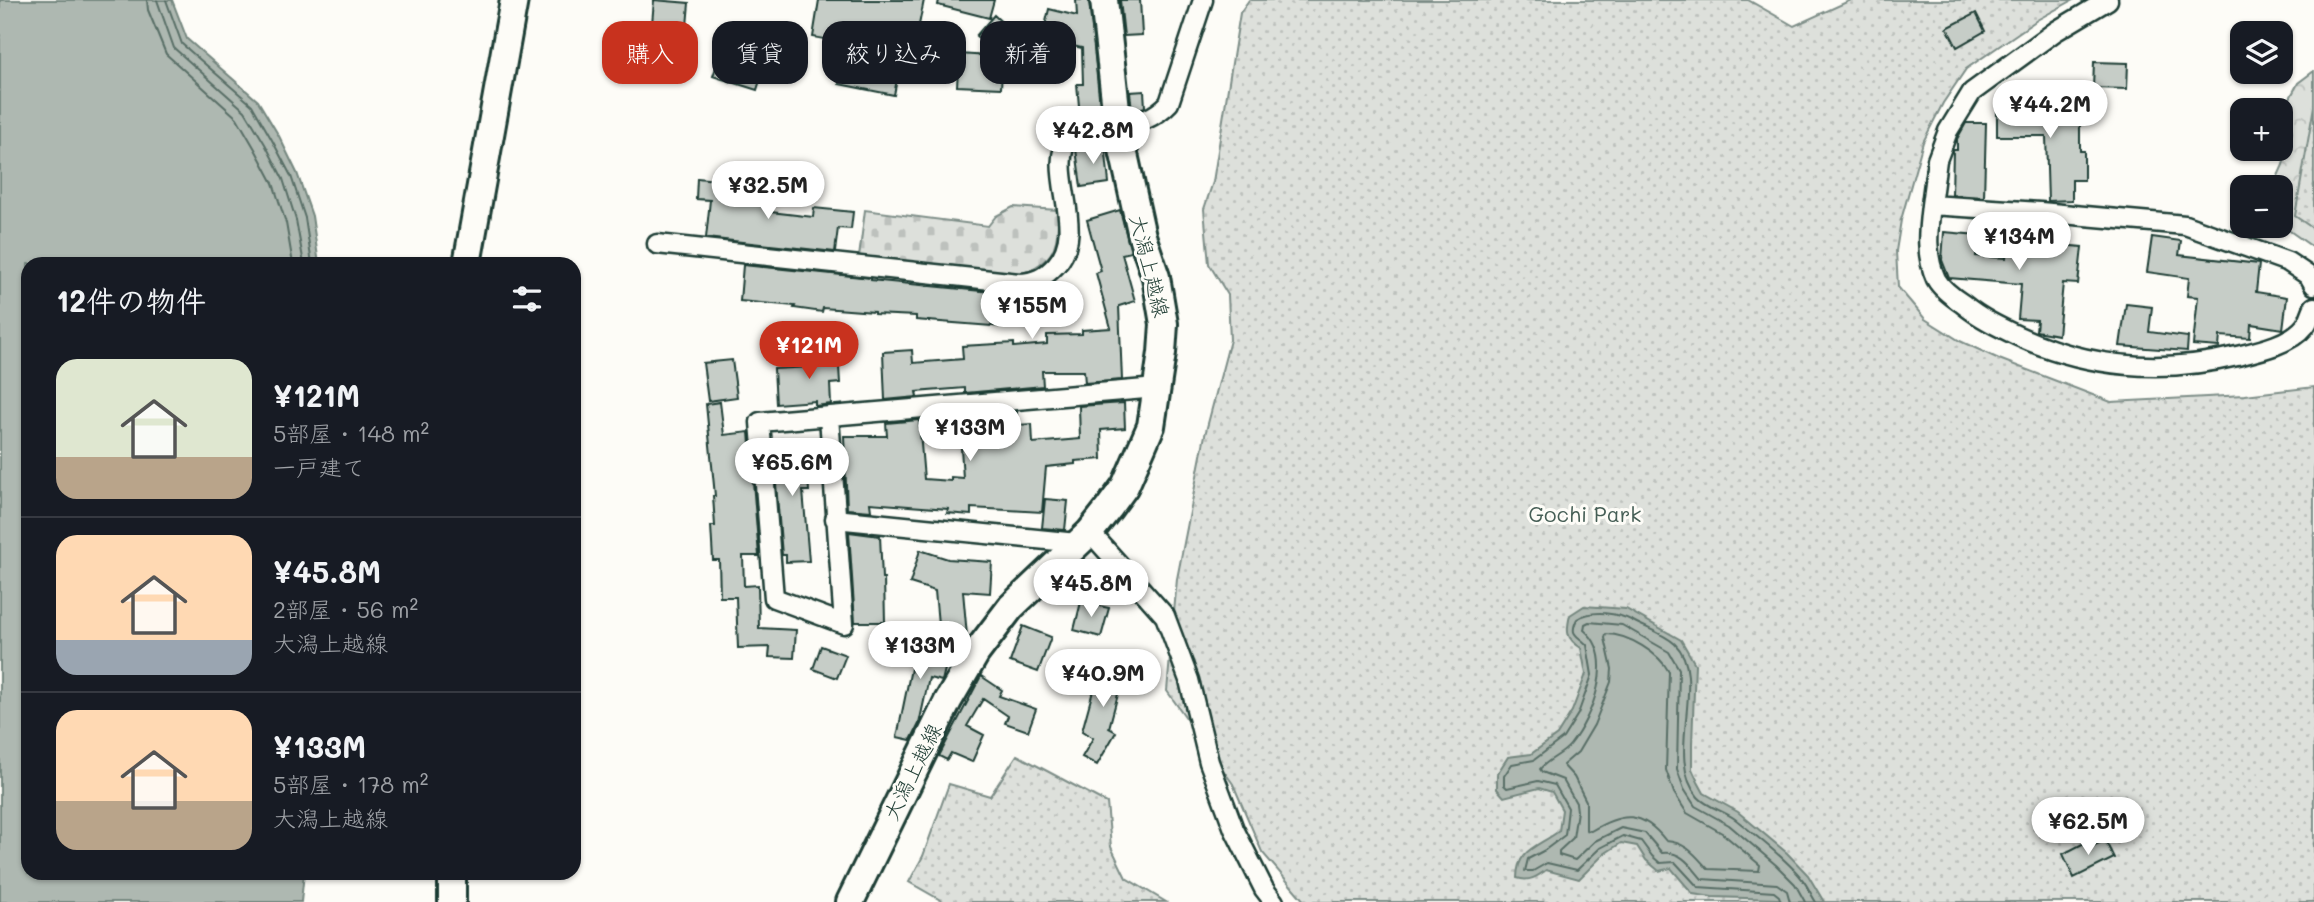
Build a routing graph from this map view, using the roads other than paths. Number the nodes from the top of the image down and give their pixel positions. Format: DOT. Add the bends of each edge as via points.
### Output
graph roads {
  1 [pos="514,0"];
  2 [pos="1104,0"];
  3 [pos="1203,0"];
  4 [pos="2108,0"];
  5 [pos="1118,127"];
  6 [pos="1931,205"];
  7 [pos="657,244"];
  8 [pos="468,257"];
  9 [pos="2314,285"];
  10 [pos="2314,307"];
  11 [pos="1157,388"];
  12 [pos="829,417"];
  13 [pos="835,519"];
  14 [pos="1083,537"];
  15 [pos="452,880"];
  16 [pos="452,902"];
  17 [pos="850,902"];
  18 [pos="1274,902"];
  1 -- 8 [label="main road"];
  2 -- 5 [label="main road, 大潟上越線"];
  3 -- 5 [label="street" via="1169,103 1160,113"];
  4 -- 6 [label="street" via="1972,92 1937,160"];
  5 -- 7 [label="street" via="1080,128 1070,136 1062,167 1067,244 1061,260 1037,282"];
  5 -- 11 [label="main road, 大潟上越線" via="1164,324"];
  6 -- 9 [label="street" via="2185,225 2288,262"];
  6 -- 10 [label="street" via="1927,234 1937,281 1977,315 2069,356 2106,363 2192,365 2261,350 2288,339 2305,327"];
  11 -- 12 [label="street"];
  11 -- 14 [label="main road, 大潟上越線" via="1151,426 1125,486"];
  12 -- 13 [label="street"];
  12 -- 13 [label="street" via="760,422 774,598 844,624"];
  13 -- 14 [label="street"];
  14 -- 17 [label="main road, 大潟上越線" via="1012,607 976,653"];
  14 -- 18 [label="street" via="1165,616 1234,829"];
  15 -- 16 [label="main road"];
}
